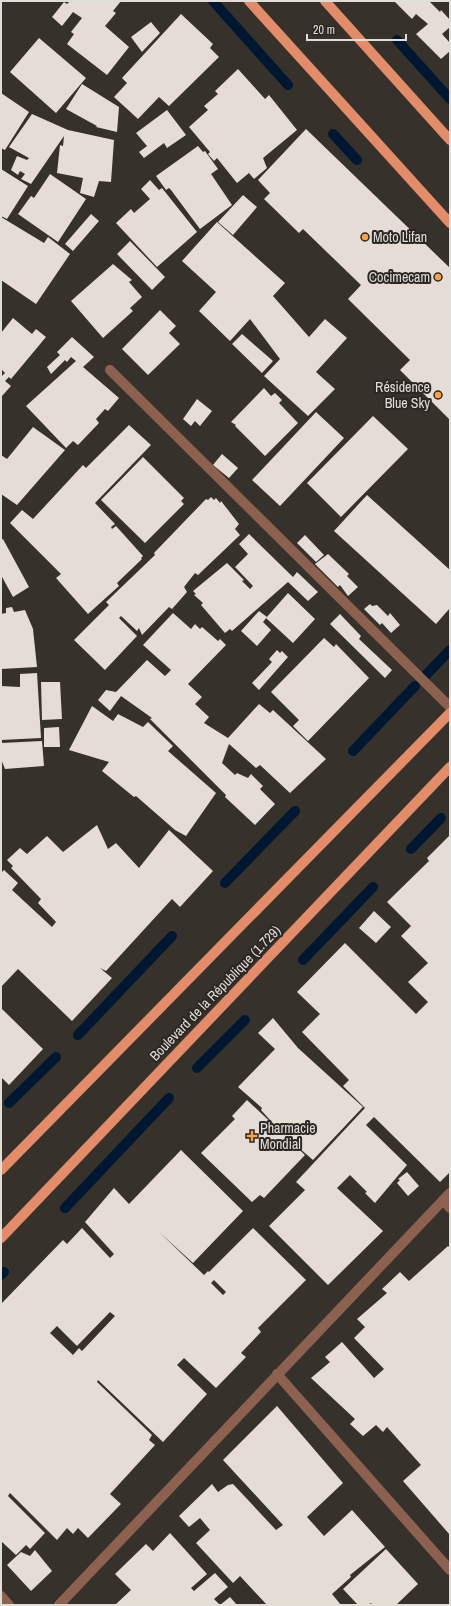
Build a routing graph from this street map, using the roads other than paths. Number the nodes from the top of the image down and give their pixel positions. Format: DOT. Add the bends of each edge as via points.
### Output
graph roads {
  1 [pos="249,1"];
  2 [pos="325,1"];
  3 [pos="450,140"];
  4 [pos="450,223"];
  5 [pos="110,370"];
  6 [pos="450,707"];
  7 [pos="450,713"];
  8 [pos="450,767"];
  9 [pos="1,1170"];
  10 [pos="446,1196"];
  11 [pos="450,1208"];
  12 [pos="1,1238"];
  13 [pos="277,1374"];
  14 [pos="450,1570"];
  15 [pos="1,1596"];
  16 [pos="9,1605"];
  17 [pos="59,1605"];
  1 -- 4 [label="main road"];
  2 -- 3 [label="main road"];
  5 -- 6 [label="street"];
  7 -- 9 [label="main road, Boulevard de la République (1.729)"];
  8 -- 12 [label="main road, Boulevard de la République (1.729)"];
  10 -- 11 [label="street"];
  10 -- 13 [label="street"];
  13 -- 14 [label="street"];
  13 -- 17 [label="street"];
  15 -- 16 [label="street"];
}
